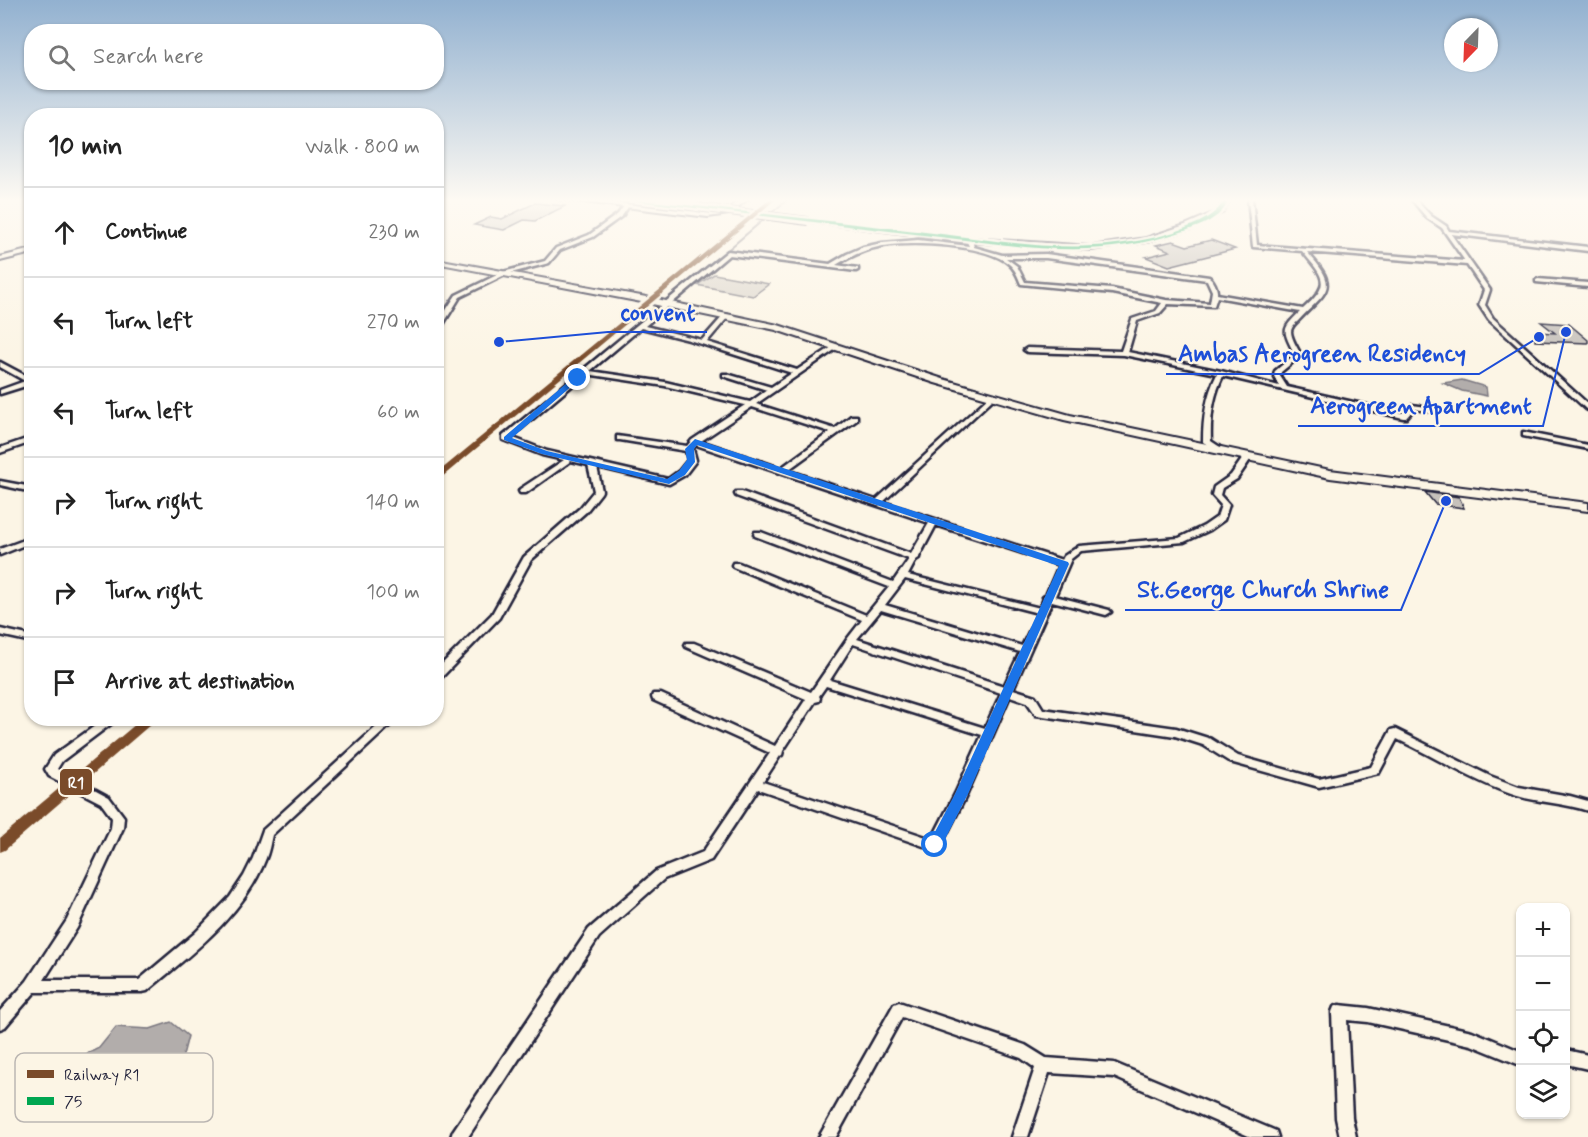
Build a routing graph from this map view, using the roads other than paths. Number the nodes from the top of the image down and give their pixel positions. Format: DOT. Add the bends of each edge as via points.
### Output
graph roads {
  1 [pos="555,252"];
  2 [pos="730,252"];
  3 [pos="730,252"];
  4 [pos="851,252"];
  5 [pos="988,252"];
  6 [pos="1305,252"];
  7 [pos="1318,252"];
  8 [pos="1461,252"];
  9 [pos="24,253"];
  10 [pos="1004,256"];
  11 [pos="0,259"];
  12 [pos="444,262"];
  13 [pos="1468,263"];
  14 [pos="832,265"];
  15 [pos="856,268"];
  16 [pos="506,273"];
  17 [pos="1538,281"];
  18 [pos="1588,285"];
  19 [pos="1215,295"];
  20 [pos="1166,302"];
  21 [pos="668,304"];
  22 [pos="1304,311"];
  23 [pos="726,316"];
  24 [pos="444,319"];
  25 [pos="639,326"];
  26 [pos="703,343"];
  27 [pos="834,348"];
  28 [pos="1027,350"];
  29 [pos="1124,353"];
  30 [pos="0,364"];
  31 [pos="584,372"];
  32 [pos="795,372"];
  33 [pos="1221,373"];
  34 [pos="725,375"];
  35 [pos="24,378"];
  36 [pos="24,384"];
  37 [pos="770,389"];
  38 [pos="1284,389"];
  39 [pos="0,392"];
  40 [pos="992,396"];
  41 [pos="750,404"];
  42 [pos="1588,408"];
  43 [pos="1435,410"];
  44 [pos="854,418"];
  45 [pos="834,431"];
  46 [pos="1526,434"];
  47 [pos="620,438"];
  48 [pos="24,442"];
  49 [pos="692,445"];
  50 [pos="1588,447"];
  51 [pos="0,451"];
  52 [pos="1222,451"];
  53 [pos="1248,457"];
  54 [pos="570,459"];
  55 [pos="592,464"];
  56 [pos="782,471"];
  57 [pos="0,483"];
  58 [pos="24,488"];
  59 [pos="523,491"];
  60 [pos="739,494"];
  61 [pos="877,503"];
  62 [pos="1588,507"];
  63 [pos="934,522"];
  64 [pos="758,534"];
  65 [pos="24,542"];
  66 [pos="0,552"];
  67 [pos="915,558"];
  68 [pos="1064,564"];
  69 [pos="736,565"];
  70 [pos="903,576"];
  71 [pos="895,586"];
  72 [pos="1048,597"];
  73 [pos="879,606"];
  74 [pos="1042,611"];
  75 [pos="1106,612"];
  76 [pos="868,619"];
  77 [pos="0,632"];
  78 [pos="24,637"];
  79 [pos="851,640"];
  80 [pos="690,645"];
  81 [pos="1024,650"];
  82 [pos="444,669"];
  83 [pos="825,682"];
  84 [pos="1007,690"];
  85 [pos="657,697"];
  86 [pos="815,698"];
  87 [pos="103,726"];
  88 [pos="384,726"];
  89 [pos="988,733"];
  90 [pos="777,752"];
  91 [pos="756,784"];
  92 [pos="1588,806"];
  93 [pos="32,986"];
  94 [pos="0,1022"];
  95 [pos="1516,1056"];
  96 [pos="1570,1058"];
  97 [pos="1588,1062"];
  98 [pos="1044,1065"];
  99 [pos="459,1137"];
  100 [pos="827,1137"];
  101 [pos="1020,1137"];
  102 [pos="1270,1137"];
  103 [pos="1348,1137"];
  1 -- 16 [label="street" via="547,262"];
  2 -- 21 [label="street"];
  3 -- 14 [label="street"];
  4 -- 14 [label="street"];
  5 -- 10 [label="street"];
  6 -- 22 [label="street" via="1320,267 1324,285 1320,299"];
  7 -- 13 [label="street"];
  8 -- 13 [label="street"];
  9 -- 11 [label="street"];
  10 -- 19 [label="street" via="1046,256 1209,279"];
  10 -- 20 [label="street" via="1021,274 1023,283 1112,291"];
  12 -- 16 [label="street"];
  13 -- 42 [label="street" via="1487,290 1482,300 1488,314"];
  14 -- 15 [label="street"];
  16 -- 21 [label="street"];
  16 -- 24 [label="street" via="458,297"];
  17 -- 18 [label="street"];
  19 -- 20 [label="street" via="1212,304"];
  19 -- 22 [label="street"];
  20 -- 29 [label="street" via="1158,312 1134,320"];
  21 -- 23 [label="street"];
  21 -- 25 [label="street"];
  22 -- 38 [label="street" via="1289,327 1288,334 1297,352 1278,372"];
  23 -- 26 [label="street"];
  23 -- 27 [label="street" via="778,328"];
  25 -- 26 [label="street"];
  25 -- 31 [label="street"];
  26 -- 32 [label="street"];
  27 -- 32 [label="street"];
  27 -- 40 [label="street"];
  28 -- 29 [label="street"];
  29 -- 33 [label="street"];
  30 -- 35 [label="street"];
  31 -- 41 [label="street" via="665,384"];
  31 -- 54 [label="street" via="507,438"];
  32 -- 37 [label="street"];
  33 -- 38 [label="street"];
  33 -- 52 [label="street" via="1206,422 1207,442"];
  34 -- 37 [label="street"];
  36 -- 39 [label="street"];
  37 -- 41 [label="street"];
  38 -- 43 [label="street" via="1374,406 1403,416 1412,407"];
  40 -- 52 [label="street" via="1068,418"];
  40 -- 61 [label="street"];
  41 -- 45 [label="street"];
  41 -- 49 [label="street"];
  44 -- 45 [label="street"];
  45 -- 56 [label="street"];
  46 -- 50 [label="street"];
  47 -- 49 [label="street"];
  48 -- 51 [label="street"];
  49 -- 55 [label="street" via="692,460 669,482"];
  49 -- 56 [label="street"];
  52 -- 53 [label="street"];
  53 -- 62 [label="street" via="1330,474"];
  53 -- 68 [label="street" via="1234,477 1218,487 1216,495 1225,505 1221,518 1207,528 1170,543 1079,549"];
  54 -- 55 [label="street"];
  54 -- 59 [label="street"];
  55 -- 82 [label="street" via="598,491 583,510 527,559 496,616"];
  56 -- 61 [label="street"];
  57 -- 58 [label="street"];
  60 -- 67 [label="street"];
  61 -- 63 [label="street"];
  63 -- 67 [label="street"];
  63 -- 68 [label="street"];
  64 -- 71 [label="street"];
  65 -- 66 [label="street"];
  67 -- 70 [label="street"];
  68 -- 72 [label="street"];
  69 -- 76 [label="street"];
  70 -- 71 [label="street"];
  70 -- 74 [label="street"];
  71 -- 73 [label="street"];
  72 -- 74 [label="street"];
  72 -- 75 [label="street"];
  73 -- 76 [label="street"];
  73 -- 81 [label="street"];
  74 -- 81 [label="street"];
  76 -- 79 [label="street"];
  77 -- 78 [label="street"];
  79 -- 83 [label="street"];
  79 -- 84 [label="street"];
  80 -- 86 [label="street"];
  81 -- 84 [label="street"];
  83 -- 86 [label="street"];
  83 -- 89 [label="street"];
  84 -- 89 [label="street"];
  84 -- 92 [label="street" via="1031,699 1040,712 1176,732 1206,742 1234,759 1319,783 1375,770 1395,733 1515,790"];
  85 -- 90 [label="street"];
  86 -- 90 [label="street"];
  87 -- 93 [label="street" via="58,758 51,769 105,800 118,818 117,828 72,924"];
  88 -- 93 [label="street" via="267,833 263,854 248,884 217,922 142,986"];
  89 -- 91 [label="street" via="935,845"];
  90 -- 91 [label="street"];
  91 -- 99 [label="street" via="707,856 660,875 594,933"];
  93 -- 94 [label="street"];
  95 -- 103 [label="street" via="1472,1038 1339,1012"];
  96 -- 97 [label="street"];
  98 -- 100 [label="street" via="1025,1052 899,1009"];
  98 -- 101 [label="street"];
  98 -- 102 [label="street" via="1114,1070"];
}
